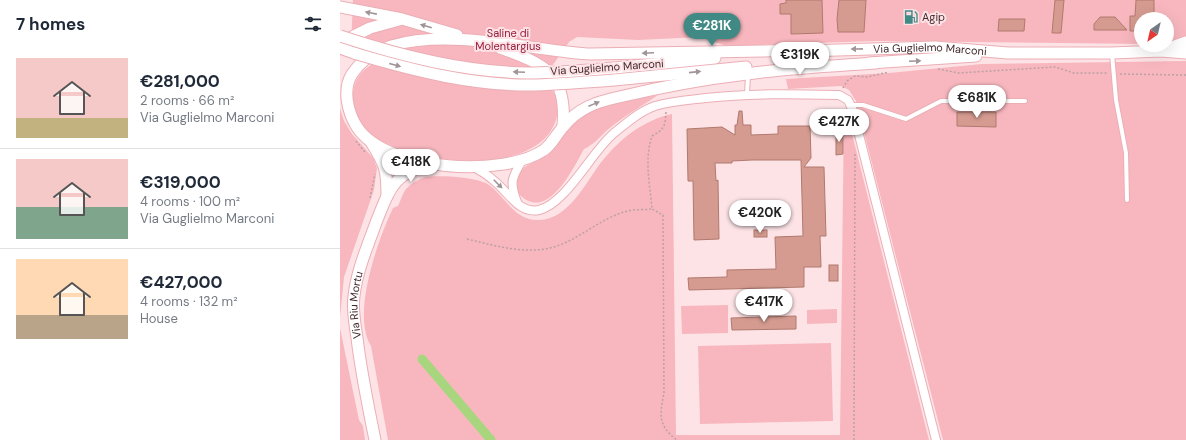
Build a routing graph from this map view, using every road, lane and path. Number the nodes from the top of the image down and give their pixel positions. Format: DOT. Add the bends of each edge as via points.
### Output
graph roads {
  1 [pos="340,8"];
  2 [pos="402,19"];
  3 [pos="340,36"];
  4 [pos="476,40"];
  5 [pos="1186,42"];
  6 [pos="340,43"];
  7 [pos="1174,46"];
  8 [pos="340,48"];
  9 [pos="813,50"];
  10 [pos="1136,52"];
  11 [pos="1174,52"];
  12 [pos="1186,52"];
  13 [pos="1008,53"];
  14 [pos="1112,53"];
  15 [pos="876,63"];
  16 [pos="931,68"];
  17 [pos="891,71"];
  18 [pos="748,73"];
  19 [pos="1114,74"];
  20 [pos="1186,76"];
  21 [pos="340,90"];
  22 [pos="747,93"];
  23 [pos="839,95"];
  24 [pos="348,100"];
  25 [pos="1025,101"];
  26 [pos="667,104"];
  27 [pos="850,105"];
  28 [pos="563,126"];
  29 [pos="354,139"];
  30 [pos="370,141"];
  31 [pos="855,149"];
  32 [pos="368,156"];
  33 [pos="523,159"];
  34 [pos="431,164"];
  35 [pos="476,168"];
  36 [pos="376,172"];
  37 [pos="386,197"];
  38 [pos="370,198"];
  39 [pos="1127,200"];
  40 [pos="518,204"];
  41 [pos="652,209"];
  42 [pos="467,239"];
  43 [pos="375,440"];
  44 [pos="676,440"];
  45 [pos="854,440"];
  46 [pos="936,440"];
  2 -- 1 [label="main road, one-way"];
  4 -- 2 [label="main road, one-way"];
  2 -- 6 [label="main road" via="370,28"];
  9 -- 3 [label="main road, Via Guglielmo Marconi, one-way, bridge" via="528,73 474,68 404,56"];
  9 -- 4 [label="main road, one-way" via="592,54"];
  4 -- 24 [label="main road" via="417,40 374,52 359,64 350,77 347,87"];
  4 -- 28 [label="main road" via="538,64 556,79 564,110"];
  5 -- 7 [label="main road"];
  8 -- 15 [label="main road, Via Guglielmo Marconi, one-way, bridge" via="420,72 469,80 534,85 790,64"];
  13 -- 9 [label="main road, Via Guglielmo Marconi, one-way" via="935,47"];
  10 -- 14 [label="main road, Via Guglielmo Marconi"];
  11 -- 12 [label="main road, Via Guglielmo Marconi"];
  13 -- 14 [label="main road, Via Guglielmo Marconi"];
  15 -- 13 [label="main road, Via Guglielmo Marconi, one-way"];
  14 -- 19 [label="lane"];
  15 -- 18 [label="main road"];
  16 -- 19 [label="path" via="959,73 1055,67 1074,73"];
  17 -- 23 [label="path" via="867,77 855,76 847,81"];
  18 -- 22 [label="lane"];
  28 -- 18 [label="main road, one-way" via="578,111 597,102 647,90"];
  19 -- 20 [label="path"];
  19 -- 39 [label="lane" via="1126,153"];
  21 -- 24 [label="main road"];
  22 -- 23 [label="street"];
  22 -- 26 [label="street"];
  23 -- 27 [label="street" via="848,100"];
  24 -- 30 [label="main road" via="352,119"];
  25 -- 27 [label="lane" via="941,101 906,119 863,105"];
  26 -- 40 [label="street" via="638,115 613,133 597,149 556,202 539,210 530,210"];
  26 -- 41 [label="path" via="665,124 661,131 652,136 648,147"];
  27 -- 46 [label="street"];
  28 -- 33 [label="main road" via="544,150"];
  29 -- 32 [label="path"];
  30 -- 34 [label="main road" via="396,154"];
  30 -- 37 [label="main road, Via Riu Mortu" via="384,163 387,178"];
  31 -- 45 [label="path"];
  33 -- 35 [label="main road"];
  33 -- 40 [label="street" via="513,175 512,184"];
  34 -- 35 [label="main road"];
  34 -- 37 [label="main road, Via Riu Mortu" via="404,173"];
  35 -- 40 [label="street, one-way" via="494,180"];
  36 -- 38 [label="path"];
  37 -- 43 [label="main road, Via Riu Mortu" via="364,255 354,296 358,354"];
  41 -- 42 [label="path" via="628,210 577,237 546,249 515,250"];
  41 -- 44 [label="path" via="663,216 664,393 660,416 668,433"];
}
